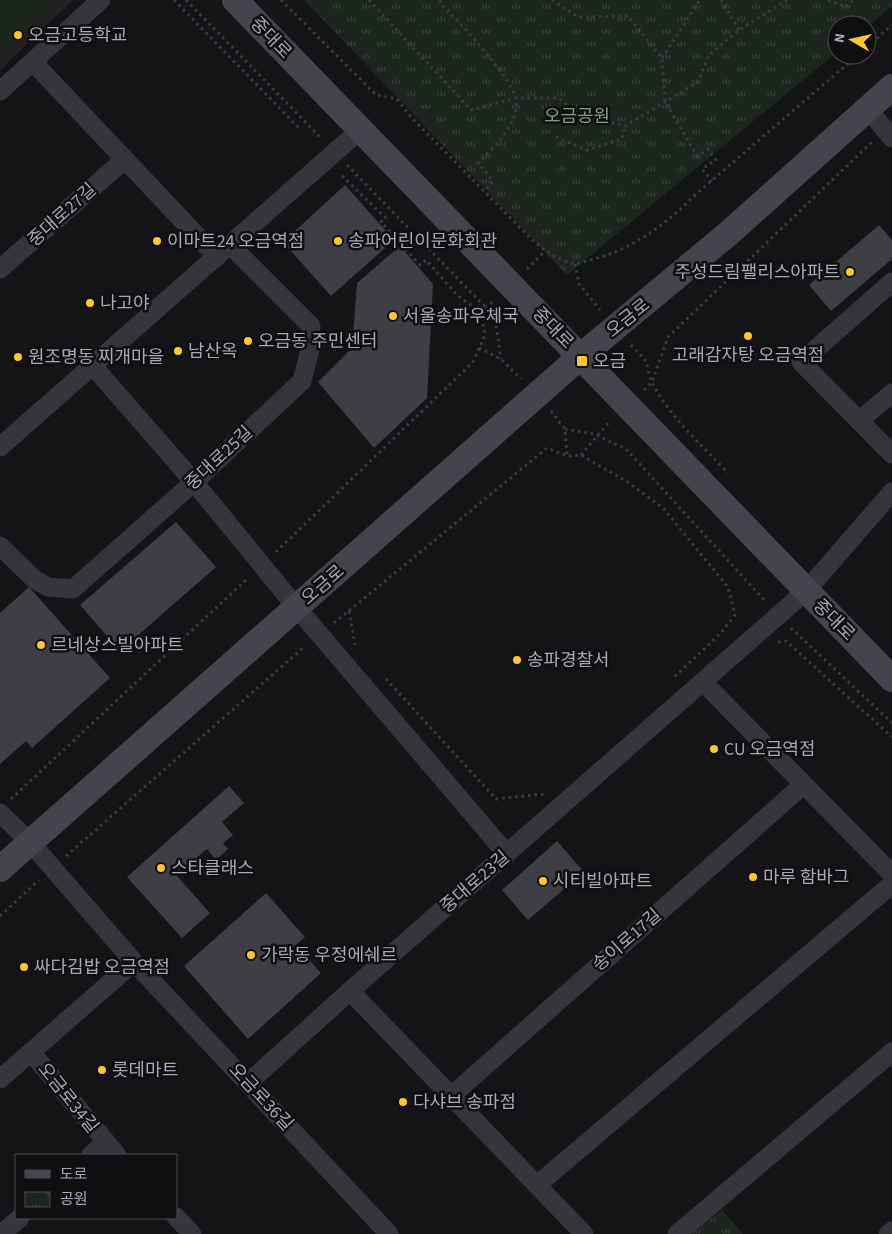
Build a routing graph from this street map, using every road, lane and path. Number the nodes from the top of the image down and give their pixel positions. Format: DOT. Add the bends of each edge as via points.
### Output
graph roads {
  1 [pos="101,0"];
  2 [pos="174,0"];
  3 [pos="186,0"];
  4 [pos="235,0"];
  5 [pos="281,0"];
  6 [pos="368,0"];
  7 [pos="440,0"];
  8 [pos="552,0"];
  9 [pos="700,0"];
  10 [pos="721,0"];
  11 [pos="787,0"];
  12 [pos="828,0"];
  13 [pos="853,0"];
  14 [pos="892,25"];
  15 [pos="738,30"];
  16 [pos="877,38"];
  17 [pos="662,58"];
  18 [pos="34,62"];
  19 [pos="846,65"];
  20 [pos="892,87"];
  21 [pos="0,91"];
  22 [pos="516,98"];
  23 [pos="665,102"];
  24 [pos="868,109"];
  25 [pos="625,126"];
  26 [pos="299,128"];
  27 [pos="360,130"];
  28 [pos="889,134"];
  29 [pos="556,137"];
  30 [pos="124,160"];
  31 [pos="335,161"];
  32 [pos="712,181"];
  33 [pos="484,192"];
  34 [pos="223,251"];
  35 [pos="575,264"];
  36 [pos="0,270"];
  37 [pos="892,282"];
  38 [pos="579,284"];
  39 [pos="481,313"];
  40 [pos="479,348"];
  41 [pos="581,356"];
  42 [pos="93,366"];
  43 [pos="652,382"];
  44 [pos="892,393"];
  45 [pos="859,421"];
  46 [pos="0,447"];
  47 [pos="892,454"];
  48 [pos="567,456"];
  49 [pos="194,482"];
  50 [pos="892,492"];
  51 [pos="0,546"];
  52 [pos="806,591"];
  53 [pos="297,608"];
  54 [pos="348,611"];
  55 [pos="778,616"];
  56 [pos="319,635"];
  57 [pos="777,642"];
  58 [pos="356,646"];
  59 [pos="382,675"];
  60 [pos="892,679"];
  61 [pos="671,680"];
  62 [pos="703,682"];
  63 [pos="892,723"];
  64 [pos="892,737"];
  65 [pos="803,785"];
  66 [pos="554,794"];
  67 [pos="0,813"];
  68 [pos="30,842"];
  69 [pos="506,854"];
  70 [pos="52,868"];
  71 [pos="0,869"];
  72 [pos="892,874"];
  73 [pos="892,884"];
  74 [pos="0,916"];
  75 [pos="134,962"];
  76 [pos="350,991"];
  77 [pos="31,1052"];
  78 [pos="892,1052"];
  79 [pos="0,1079"];
  80 [pos="248,1083"];
  81 [pos="451,1096"];
  82 [pos="104,1151"];
  83 [pos="537,1185"];
  84 [pos="19,1219"];
  85 [pos="178,1219"];
  86 [pos="892,1231"];
  87 [pos="387,1233"];
  88 [pos="1,1234"];
  89 [pos="191,1234"];
  90 [pos="584,1234"];
  91 [pos="678,1234"];
  92 [pos="888,1234"];
  1 -- 18 [label="street"];
  2 -- 26 [label="path"];
  3 -- 31 [label="path"];
  4 -- 27 [label="main road, 중대로"];
  5 -- 33 [label="path" via="376,95 397,99"];
  6 -- 22 [label="path" via="471,110"];
  7 -- 22 [label="path" via="504,76"];
  8 -- 17 [label="path" via="578,17 628,16"];
  9 -- 17 [label="path"];
  10 -- 15 [label="path"];
  11 -- 15 [label="path"];
  12 -- 13 [label="path" via="846,7"];
  14 -- 16 [label="path"];
  15 -- 23 [label="path" via="709,55 698,82"];
  17 -- 23 [label="path"];
  18 -- 21 [label="street"];
  18 -- 30 [label="street, 중대로25길"];
  19 -- 32 [label="path"];
  20 -- 24 [label="main road, 오금로"];
  22 -- 25 [label="path" via="558,98 581,115"];
  22 -- 33 [label="path" via="513,116 502,139 478,163 493,181"];
  23 -- 25 [label="path"];
  23 -- 32 [label="path" via="697,156 708,149 716,160 702,169"];
  24 -- 28 [label="street"];
  24 -- 41 [label="main road, 오금로" via="729,233"];
  25 -- 29 [label="path" via="622,139 587,150"];
  27 -- 31 [label="street"];
  27 -- 41 [label="main road, 중대로"];
  28 -- 43 [label="path" via="668,337"];
  30 -- 34 [label="street, 중대로25길"];
  30 -- 36 [label="street, 중대로27길"];
  31 -- 34 [label="street"];
  31 -- 39 [label="path" via="386,218 381,222 420,265 426,260 457,295"];
  31 -- 40 [label="path" via="495,317 501,359"];
  32 -- 35 [label="path" via="673,218 648,236 623,250"];
  33 -- 35 [label="path" via="545,251"];
  34 -- 42 [label="street"];
  34 -- 49 [label="street, 중대로25길" via="311,326 310,350 302,381"];
  35 -- 38 [label="path"];
  37 -- 45 [label="street" via="801,362"];
  41 -- 52 [label="main road, 중대로"];
  41 -- 53 [label="main road, 오금로"];
  42 -- 46 [label="street"];
  42 -- 49 [label="street, 오금로"];
  44 -- 45 [label="street"];
  45 -- 47 [label="street"];
  48 -- 54 [label="path" via="547,448"];
  48 -- 55 [label="path" via="565,429 594,434 626,449"];
  48 -- 61 [label="path" via="581,455 629,483 662,508 728,587 734,615 720,634"];
  49 -- 51 [label="street, 중대로25길" via="73,589 48,587"];
  49 -- 53 [label="street, 오금로"];
  50 -- 52 [label="street, 중대로23길"];
  52 -- 55 [label="street, 중대로23길"];
  52 -- 60 [label="main road, 중대로"];
  53 -- 56 [label="street, 오금로"];
  53 -- 68 [label="main road, 오금로"];
  54 -- 56 [label="path"];
  54 -- 58 [label="path"];
  55 -- 62 [label="street, 중대로23길"];
  55 -- 63 [label="path"];
  56 -- 69 [label="street, 오금로"];
  56 -- 70 [label="path"];
  57 -- 64 [label="path" via="786,641"];
  59 -- 66 [label="path" via="496,799"];
  62 -- 65 [label="street"];
  62 -- 69 [label="street, 중대로23길"];
  65 -- 72 [label="street"];
  65 -- 81 [label="street, 송이로17길"];
  67 -- 68 [label="street, 오금로36길"];
  68 -- 70 [label="street, 오금로36길"];
  68 -- 71 [label="main road, 오금로"];
  69 -- 76 [label="street, 중대로23길"];
  70 -- 74 [label="path"];
  70 -- 75 [label="street, 오금로36길"];
  73 -- 83 [label="street"];
  75 -- 77 [label="street"];
  75 -- 80 [label="street, 오금로36길"];
  76 -- 80 [label="street, 중대로23길"];
  76 -- 81 [label="street"];
  77 -- 79 [label="street"];
  77 -- 82 [label="street, 오금로34길"];
  78 -- 91 [label="street"];
  80 -- 87 [label="street, 오금로36길"];
  81 -- 83 [label="street"];
  83 -- 90 [label="street"];
  84 -- 88 [label="street"];
  85 -- 89 [label="street"];
  86 -- 92 [label="street"];
}
